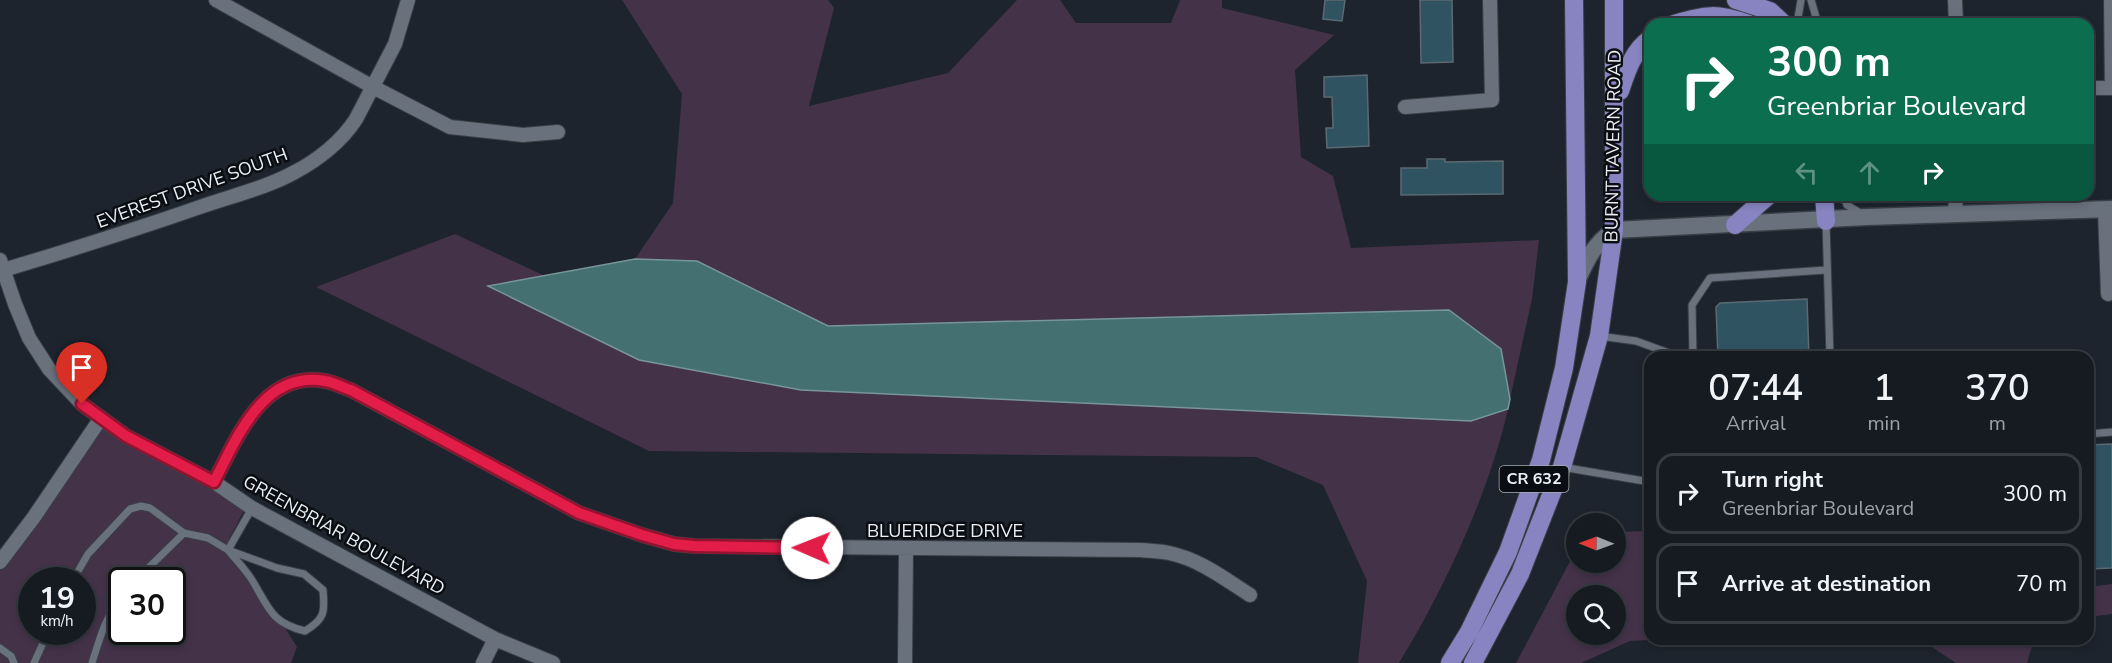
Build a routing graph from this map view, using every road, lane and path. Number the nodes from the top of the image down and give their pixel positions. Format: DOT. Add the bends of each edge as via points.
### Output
graph roads {
  1 [pos="216,0"];
  2 [pos="408,0"];
  3 [pos="1490,0"];
  4 [pos="1574,0"];
  5 [pos="1614,0"];
  6 [pos="1736,0"];
  7 [pos="1801,0"];
  8 [pos="1811,0"];
  9 [pos="1955,0"];
  10 [pos="2111,0"];
  11 [pos="1694,18"];
  12 [pos="1731,18"];
  13 [pos="1778,18"];
  14 [pos="1798,18"];
  15 [pos="1816,18"];
  16 [pos="1956,18"];
  17 [pos="1644,44"];
  18 [pos="373,87"];
  19 [pos="2094,88"];
  20 [pos="2112,88"];
  21 [pos="1405,107"];
  22 [pos="1615,107"];
  23 [pos="558,132"];
  24 [pos="1762,201"];
  25 [pos="1824,201"];
  26 [pos="1845,201"];
  27 [pos="1956,201"];
  28 [pos="2108,209"];
  29 [pos="1955,214"];
  30 [pos="1867,217"];
  31 [pos="1826,221"];
  32 [pos="1735,225"];
  33 [pos="1614,230"];
  34 [pos="1,267"];
  35 [pos="1826,270"];
  36 [pos="1577,282"];
  37 [pos="2108,294"];
  38 [pos="1599,336"];
  39 [pos="1664,351"];
  40 [pos="1693,351"];
  41 [pos="1830,351"];
  42 [pos="101,418"];
  43 [pos="2112,432"];
  44 [pos="2094,434"];
  45 [pos="1562,467"];
  46 [pos="1644,481"];
  47 [pos="214,482"];
  48 [pos="252,508"];
  49 [pos="184,533"];
  50 [pos="906,548"];
  51 [pos="228,550"];
  52 [pos="0,562"];
  53 [pos="80,567"];
  54 [pos="149,567"];
  55 [pos="1250,595"];
  56 [pos="108,620"];
  57 [pos="495,639"];
  58 [pos="42,645"];
  59 [pos="0,648"];
  60 [pos="14,663"];
  61 [pos="34,663"];
  62 [pos="92,663"];
  63 [pos="483,663"];
  64 [pos="553,663"];
  65 [pos="905,663"];
  66 [pos="1450,663"];
  67 [pos="1473,663"];
  1 -- 18 [label="street"];
  2 -- 18 [label="street, EVEREST DRIVE SOUTH" via="394,44"];
  3 -- 21 [label="street" via="1492,100"];
  4 -- 36 [label="main road, BURNT TAVERN ROAD / CR 632"];
  5 -- 22 [label="main road, BURNT TAVERN ROAD / CR 632"];
  6 -- 13 [label="main road" via="1770,11"];
  7 -- 14 [label="lane"];
  8 -- 15 [label="lane"];
  9 -- 16 [label="street"];
  10 -- 20 [label="street"];
  11 -- 12 [label="main road"];
  17 -- 22 [label="main road" via="1629,66"];
  18 -- 23 [label="street" via="450,127 523,135"];
  18 -- 34 [label="street, EVEREST DRIVE SOUTH" via="349,130 321,156 294,173 128,232"];
  19 -- 20 [label="street"];
  22 -- 33 [label="main road, BURNT TAVERN ROAD / CR 632"];
  24 -- 32 [label="main road"];
  25 -- 31 [label="main road"];
  26 -- 30 [label="lane"];
  27 -- 29 [label="street"];
  28 -- 29 [label="street"];
  28 -- 37 [label="street"];
  29 -- 30 [label="street"];
  30 -- 31 [label="street"];
  31 -- 32 [label="street"];
  31 -- 35 [label="lane"];
  32 -- 33 [label="street"];
  33 -- 36 [label="street" via="1599,241"];
  33 -- 38 [label="main road, BURNT TAVERN ROAD / CR 632"];
  34 -- 42 [label="street, GREENBRIAR BOULEVARD" via="29,338 49,369"];
  35 -- 40 [label="lane" via="1710,278 1692,305"];
  35 -- 41 [label="lane"];
  36 -- 66 [label="main road, BURNT TAVERN ROAD / CR 632" via="1564,368 1541,460 1508,552"];
  38 -- 39 [label="lane" via="1636,341"];
  38 -- 45 [label="main road, BURNT TAVERN ROAD / CR 632"];
  42 -- 47 [label="street, GREENBRIAR BOULEVARD" via="126,436"];
  42 -- 52 [label="street"];
  43 -- 44 [label="lane"];
  45 -- 46 [label="lane"];
  45 -- 67 [label="main road, BURNT TAVERN ROAD / CR 632" via="1520,574"];
  47 -- 48 [label="street, GREENBRIAR BOULEVARD"];
  47 -- 50 [label="street, BLUERIDGE DRIVE" via="247,419 265,398 294,382 326,381 351,390 579,513 642,535 694,546"];
  48 -- 51 [label="lane"];
  48 -- 57 [label="street, GREENBRIAR BOULEVARD"];
  49 -- 51 [label="lane" via="208,538"];
  49 -- 53 [label="lane" via="150,508 130,509"];
  49 -- 54 [label="lane"];
  50 -- 55 [label="street, BLUERIDGE DRIVE" via="1171,553 1213,571"];
  50 -- 65 [label="street"];
  51 -- 51 [label="lane" via="276,618 288,627 305,631 318,623 325,608 323,590 304,574"];
  56 -- 62 [label="lane"];
  57 -- 63 [label="street"];
  57 -- 64 [label="street, GREENBRIAR BOULEVARD"];
  58 -- 61 [label="lane"];
  59 -- 60 [label="lane"];
}
